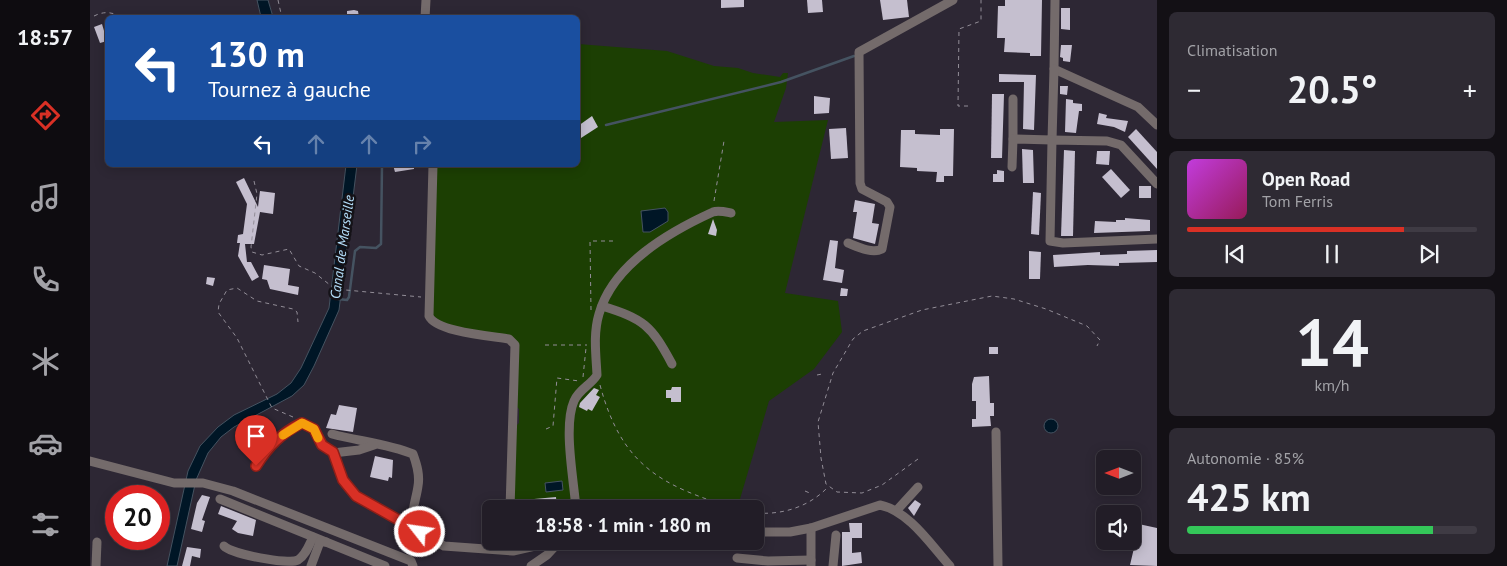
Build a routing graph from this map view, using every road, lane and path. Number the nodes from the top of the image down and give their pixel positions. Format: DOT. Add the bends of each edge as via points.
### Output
graph roads {
  1 [pos="278,0"];
  2 [pos="426,0"];
  3 [pos="953,0"];
  4 [pos="981,0"];
  5 [pos="1055,0"];
  6 [pos="118,15"];
  7 [pos="281,15"];
  8 [pos="425,15"];
  9 [pos="94,16"];
  10 [pos="1054,69"];
  11 [pos="1013,99"];
  12 [pos="968,106"];
  13 [pos="1157,125"];
  14 [pos="1013,139"];
  15 [pos="724,140"];
  16 [pos="1052,140"];
  17 [pos="433,167"];
  18 [pos="1012,167"];
  19 [pos="254,181"];
  20 [pos="1157,184"];
  21 [pos="713,212"];
  22 [pos="732,213"];
  23 [pos="1157,239"];
  24 [pos="617,241"];
  25 [pos="848,243"];
  26 [pos="429,298"];
  27 [pos="602,306"];
  28 [pos="591,317"];
  29 [pos="298,322"];
  30 [pos="545,345"];
  31 [pos="596,346"];
  32 [pos="1098,346"];
  33 [pos="586,348"];
  34 [pos="672,364"];
  35 [pos="822,374"];
  36 [pos="597,375"];
  37 [pos="817,375"];
  38 [pos="583,378"];
  39 [pos="581,381"];
  40 [pos="302,423"];
  41 [pos="546,429"];
  42 [pos="996,432"];
  43 [pos="332,434"];
  44 [pos="374,444"];
  45 [pos="333,452"];
  46 [pos="918,459"];
  47 [pos="90,461"];
  48 [pos="256,466"];
  49 [pos="829,486"];
  50 [pos="918,487"];
  51 [pos="805,491"];
  52 [pos="812,494"];
  53 [pos="220,499"];
  54 [pos="510,500"];
  55 [pos="575,500"];
  56 [pos="708,500"];
  57 [pos="897,510"];
  58 [pos="764,513"];
  59 [pos="811,528"];
  60 [pos="420,532"];
  61 [pos="764,532"];
  62 [pos="836,535"];
  63 [pos="313,537"];
  64 [pos="97,542"];
  65 [pos="326,542"];
  66 [pos="224,546"];
  67 [pos="482,549"];
  68 [pos="494,550"];
  69 [pos="518,550"];
  70 [pos="551,550"];
  71 [pos="737,558"];
  72 [pos="811,563"];
  73 [pos="96,566"];
  74 [pos="311,566"];
  75 [pos="385,566"];
  76 [pos="413,566"];
  77 [pos="531,566"];
  78 [pos="833,566"];
  79 [pos="950,566"];
  80 [pos="998,566"];
  1 -- 7 [label="path"];
  2 -- 8 [label="street"];
  3 -- 25 [label="street" via="859,52 860,183 862,189 887,202 890,207 882,248 878,251 864,249"];
  4 -- 12 [label="path" via="981,21 959,29 958,106"];
  5 -- 10 [label="street"];
  6 -- 9 [label="path" via="102,12"];
  10 -- 13 [label="street" via="1138,108"];
  10 -- 16 [label="street"];
  11 -- 14 [label="street"];
  14 -- 16 [label="street"];
  14 -- 18 [label="street"];
  15 -- 21 [label="path"];
  16 -- 20 [label="street" via="1106,141 1121,145"];
  16 -- 23 [label="street" via="1050,241"];
  17 -- 26 [label="street"];
  19 -- 26 [label="path" via="257,194 252,252 262,255 289,249 300,266 315,273 330,288"];
  21 -- 22 [label="street"];
  21 -- 27 [label="street" via="668,235 642,255 623,273"];
  24 -- 28 [label="path" via="590,241"];
  26 -- 54 [label="street" via="431,321 509,339 515,345"];
  27 -- 31 [label="street"];
  27 -- 34 [label="street" via="644,322"];
  29 -- 40 [label="path" via="297,312 293,309 257,301 237,288 227,290 219,304 218,312 237,338 272,408"];
  30 -- 31 [label="path"];
  31 -- 36 [label="street"];
  32 -- 49 [label="path" via="1100,340 1087,326 1046,309 992,296 922,310 863,331 854,339 833,373 818,422 820,458"];
  33 -- 38 [label="path"];
  35 -- 37 [label="path"];
  36 -- 55 [label="street" via="578,393 572,410 570,451"];
  36 -- 56 [label="path" via="612,422 630,450 648,470 669,484"];
  39 -- 41 [label="path" via="557,378 553,426"];
  40 -- 45 [label="street" via="314,429 322,445"];
  40 -- 48 [label="street" via="268,448"];
  42 -- 80 [label="street"];
  43 -- 44 [label="street"];
  44 -- 45 [label="street" via="359,450"];
  44 -- 60 [label="street" via="413,454 419,474 412,514"];
  45 -- 60 [label="street" via="343,480 356,496"];
  46 -- 49 [label="path" via="882,485 862,493 837,492"];
  47 -- 76 [label="street" via="174,483 203,483 242,494 410,561"];
  49 -- 58 [label="path" via="805,504 774,514"];
  50 -- 57 [label="street"];
  51 -- 52 [label="path"];
  53 -- 63 [label="street"];
  57 -- 59 [label="street" via="880,504"];
  57 -- 79 [label="street"];
  59 -- 61 [label="street"];
  59 -- 72 [label="street"];
  60 -- 67 [label="street" via="444,546"];
  62 -- 78 [label="street"];
  63 -- 65 [label="street"];
  63 -- 66 [label="street" via="307,551 297,560 233,552"];
  64 -- 73 [label="street"];
  65 -- 74 [label="street" via="320,542 316,547"];
  65 -- 75 [label="street"];
  68 -- 69 [label="street"];
  70 -- 77 [label="street"];
  71 -- 72 [label="street"];
}
